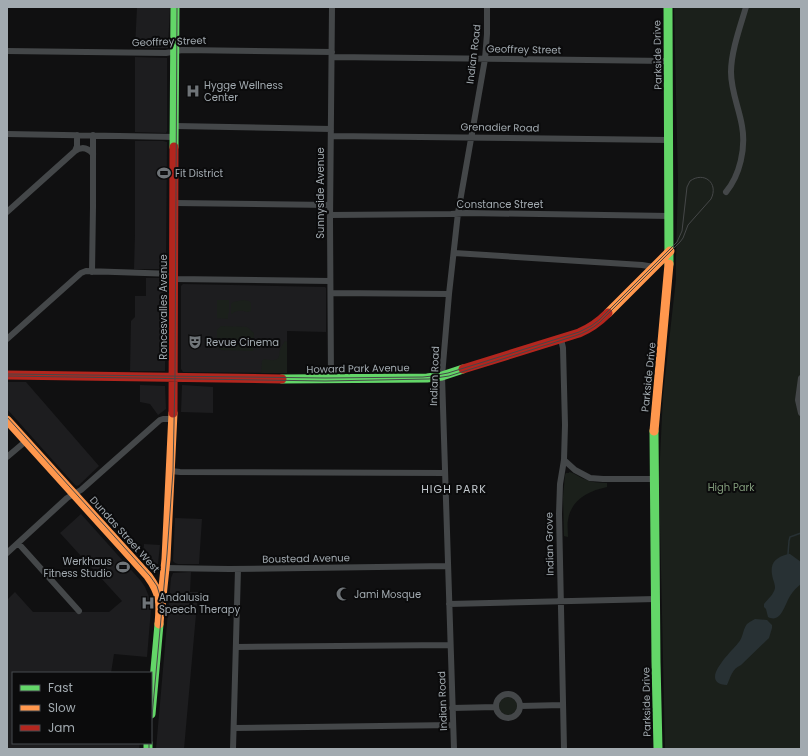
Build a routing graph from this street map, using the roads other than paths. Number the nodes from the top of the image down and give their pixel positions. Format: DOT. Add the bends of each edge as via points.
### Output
graph roads {
  1 [pos="175,7"];
  2 [pos="332,7"];
  3 [pos="487,7"];
  4 [pos="668,7"];
  5 [pos="746,7"];
  6 [pos="175,50"];
  7 [pos="7,51"];
  8 [pos="332,54"];
  9 [pos="485,59"];
  10 [pos="668,61"];
  11 [pos="174,126"];
  12 [pos="331,129"];
  13 [pos="7,134"];
  14 [pos="77,135"];
  15 [pos="93,135"];
  16 [pos="331,136"];
  17 [pos="175,137"];
  18 [pos="471,137"];
  19 [pos="669,140"];
  20 [pos="75,151"];
  21 [pos="93,154"];
  22 [pos="726,192"];
  23 [pos="174,203"];
  24 [pos="330,205"];
  25 [pos="7,212"];
  26 [pos="458,213"];
  27 [pos="330,215"];
  28 [pos="670,216"];
  29 [pos="670,252"];
  30 [pos="454,253"];
  31 [pos="654,267"];
  32 [pos="92,272"];
  33 [pos="174,276"];
  34 [pos="330,281"];
  35 [pos="331,293"];
  36 [pos="449,294"];
  37 [pos="7,339"];
  38 [pos="561,339"];
  39 [pos="7,375"];
  40 [pos="442,376"];
  41 [pos="173,377"];
  42 [pos="801,378"];
  43 [pos="331,379"];
  44 [pos="801,413"];
  45 [pos="173,419"];
  46 [pos="7,420"];
  47 [pos="26,441"];
  48 [pos="7,457"];
  49 [pos="564,460"];
  50 [pos="171,471"];
  51 [pos="445,473"];
  52 [pos="654,479"];
  53 [pos="74,494"];
  54 [pos="18,543"];
  55 [pos="7,553"];
  56 [pos="448,566"];
  57 [pos="165,568"];
  58 [pos="238,568"];
  59 [pos="656,599"];
  60 [pos="561,602"];
  61 [pos="449,604"];
  62 [pos="161,606"];
  63 [pos="79,611"];
  64 [pos="450,644"];
  65 [pos="236,647"];
  66 [pos="152,703"];
  67 [pos="563,705"];
  68 [pos="520,706"];
  69 [pos="496,707"];
  70 [pos="452,708"];
  71 [pos="453,725"];
  72 [pos="234,728"];
  73 [pos="234,749"];
  74 [pos="454,749"];
  75 [pos="564,749"];
  76 [pos="658,749"];
  1 -- 6 [label="street, Roncesvalles Avenue"];
  2 -- 8 [label="street, Sunnyside Avenue"];
  3 -- 9 [label="street, Indian Road"];
  4 -- 10 [label="street, Parkside Drive"];
  5 -- 22 [label="street" via="732,57 731,72 742,126 742,148 737,174"];
  6 -- 7 [label="street, Geoffrey Street" via="166,53"];
  6 -- 8 [label="street, Geoffrey Street"];
  6 -- 11 [label="street, Roncesvalles Avenue"];
  8 -- 9 [label="street, Geoffrey Street"];
  8 -- 12 [label="street, Sunnyside Avenue"];
  9 -- 10 [label="street, Geoffrey Street"];
  9 -- 18 [label="street, Indian Road"];
  10 -- 19 [label="street, Parkside Drive"];
  11 -- 12 [label="street"];
  11 -- 17 [label="street, Roncesvalles Avenue"];
  12 -- 16 [label="street, Sunnyside Avenue"];
  13 -- 14 [label="street"];
  14 -- 15 [label="street"];
  14 -- 20 [label="street"];
  15 -- 17 [label="street"];
  15 -- 21 [label="street"];
  16 -- 18 [label="street, Grenadier Road"];
  16 -- 24 [label="street, Sunnyside Avenue"];
  17 -- 23 [label="street, Roncesvalles Avenue"];
  18 -- 19 [label="street, Grenadier Road"];
  18 -- 26 [label="street, Indian Road"];
  19 -- 28 [label="street, Parkside Drive"];
  20 -- 21 [label="street" via="82,148"];
  20 -- 25 [label="street"];
  21 -- 32 [label="street"];
  23 -- 24 [label="street"];
  23 -- 33 [label="street, Roncesvalles Avenue"];
  24 -- 27 [label="street, Sunnyside Avenue"];
  26 -- 27 [label="street, Constance Street"];
  26 -- 28 [label="street, Constance Street"];
  26 -- 30 [label="street, Indian Road"];
  27 -- 34 [label="street, Sunnyside Avenue"];
  28 -- 29 [label="street, Parkside Drive"];
  29 -- 31 [label="street, Howard Park Avenue"];
  29 -- 52 [label="street, Parkside Drive" via="654,434"];
  30 -- 31 [label="street"];
  30 -- 36 [label="street, Indian Road"];
  31 -- 38 [label="street, Howard Park Avenue" via="596,324 585,331"];
  32 -- 33 [label="street"];
  32 -- 37 [label="street" via="81,273"];
  33 -- 34 [label="street" via="213,280"];
  33 -- 41 [label="street, Roncesvalles Avenue"];
  34 -- 35 [label="street, Sunnyside Avenue"];
  35 -- 36 [label="street"];
  35 -- 43 [label="street, Sunnyside Avenue"];
  36 -- 40 [label="street, Indian Road"];
  38 -- 40 [label="street, Howard Park Avenue"];
  38 -- 49 [label="street, Indian Grove"];
  39 -- 41 [label="street, Howard Park Avenue"];
  40 -- 43 [label="street, Howard Park Avenue"];
  40 -- 51 [label="street, Indian Road"];
  41 -- 43 [label="street, Howard Park Avenue"];
  41 -- 45 [label="street, Roncesvalles Avenue"];
  42 -- 44 [label="street" via="798,400"];
  45 -- 50 [label="street, Roncesvalles Avenue"];
  45 -- 53 [label="street" via="160,420"];
  46 -- 47 [label="street, Dundas Street West"];
  47 -- 48 [label="street"];
  47 -- 53 [label="street, Dundas Street West"];
  49 -- 52 [label="street" via="590,478"];
  49 -- 60 [label="street, Indian Grove" via="559,499"];
  50 -- 51 [label="street"];
  50 -- 57 [label="street, Roncesvalles Avenue"];
  51 -- 56 [label="street, Indian Road"];
  52 -- 59 [label="street, Parkside Drive"];
  53 -- 54 [label="street"];
  53 -- 62 [label="street, Dundas Street West" via="151,580 157,590"];
  54 -- 55 [label="street"];
  54 -- 63 [label="street"];
  56 -- 58 [label="street, Boustead Avenue"];
  56 -- 61 [label="street, Indian Road"];
  57 -- 58 [label="street, Boustead Avenue"];
  57 -- 62 [label="street, Roncesvalles Avenue"];
  58 -- 65 [label="street"];
  59 -- 60 [label="street"];
  59 -- 76 [label="street, Parkside Drive"];
  60 -- 61 [label="street"];
  60 -- 67 [label="street, Indian Grove"];
  61 -- 64 [label="street, Indian Road"];
  62 -- 66 [label="street, Dundas Street West"];
  64 -- 65 [label="street"];
  64 -- 70 [label="street, Indian Road"];
  65 -- 72 [label="street"];
  67 -- 68 [label="street"];
  67 -- 75 [label="street, Indian Grove"];
  68 -- 69 [label="street" via="518,713 512,718 498,714"];
  68 -- 69 [label="street" via="514,696 507,694 500,697"];
  69 -- 70 [label="street"];
  70 -- 71 [label="street, Indian Road"];
  71 -- 72 [label="street"];
  71 -- 74 [label="street, Indian Road"];
  72 -- 73 [label="street"];
}
